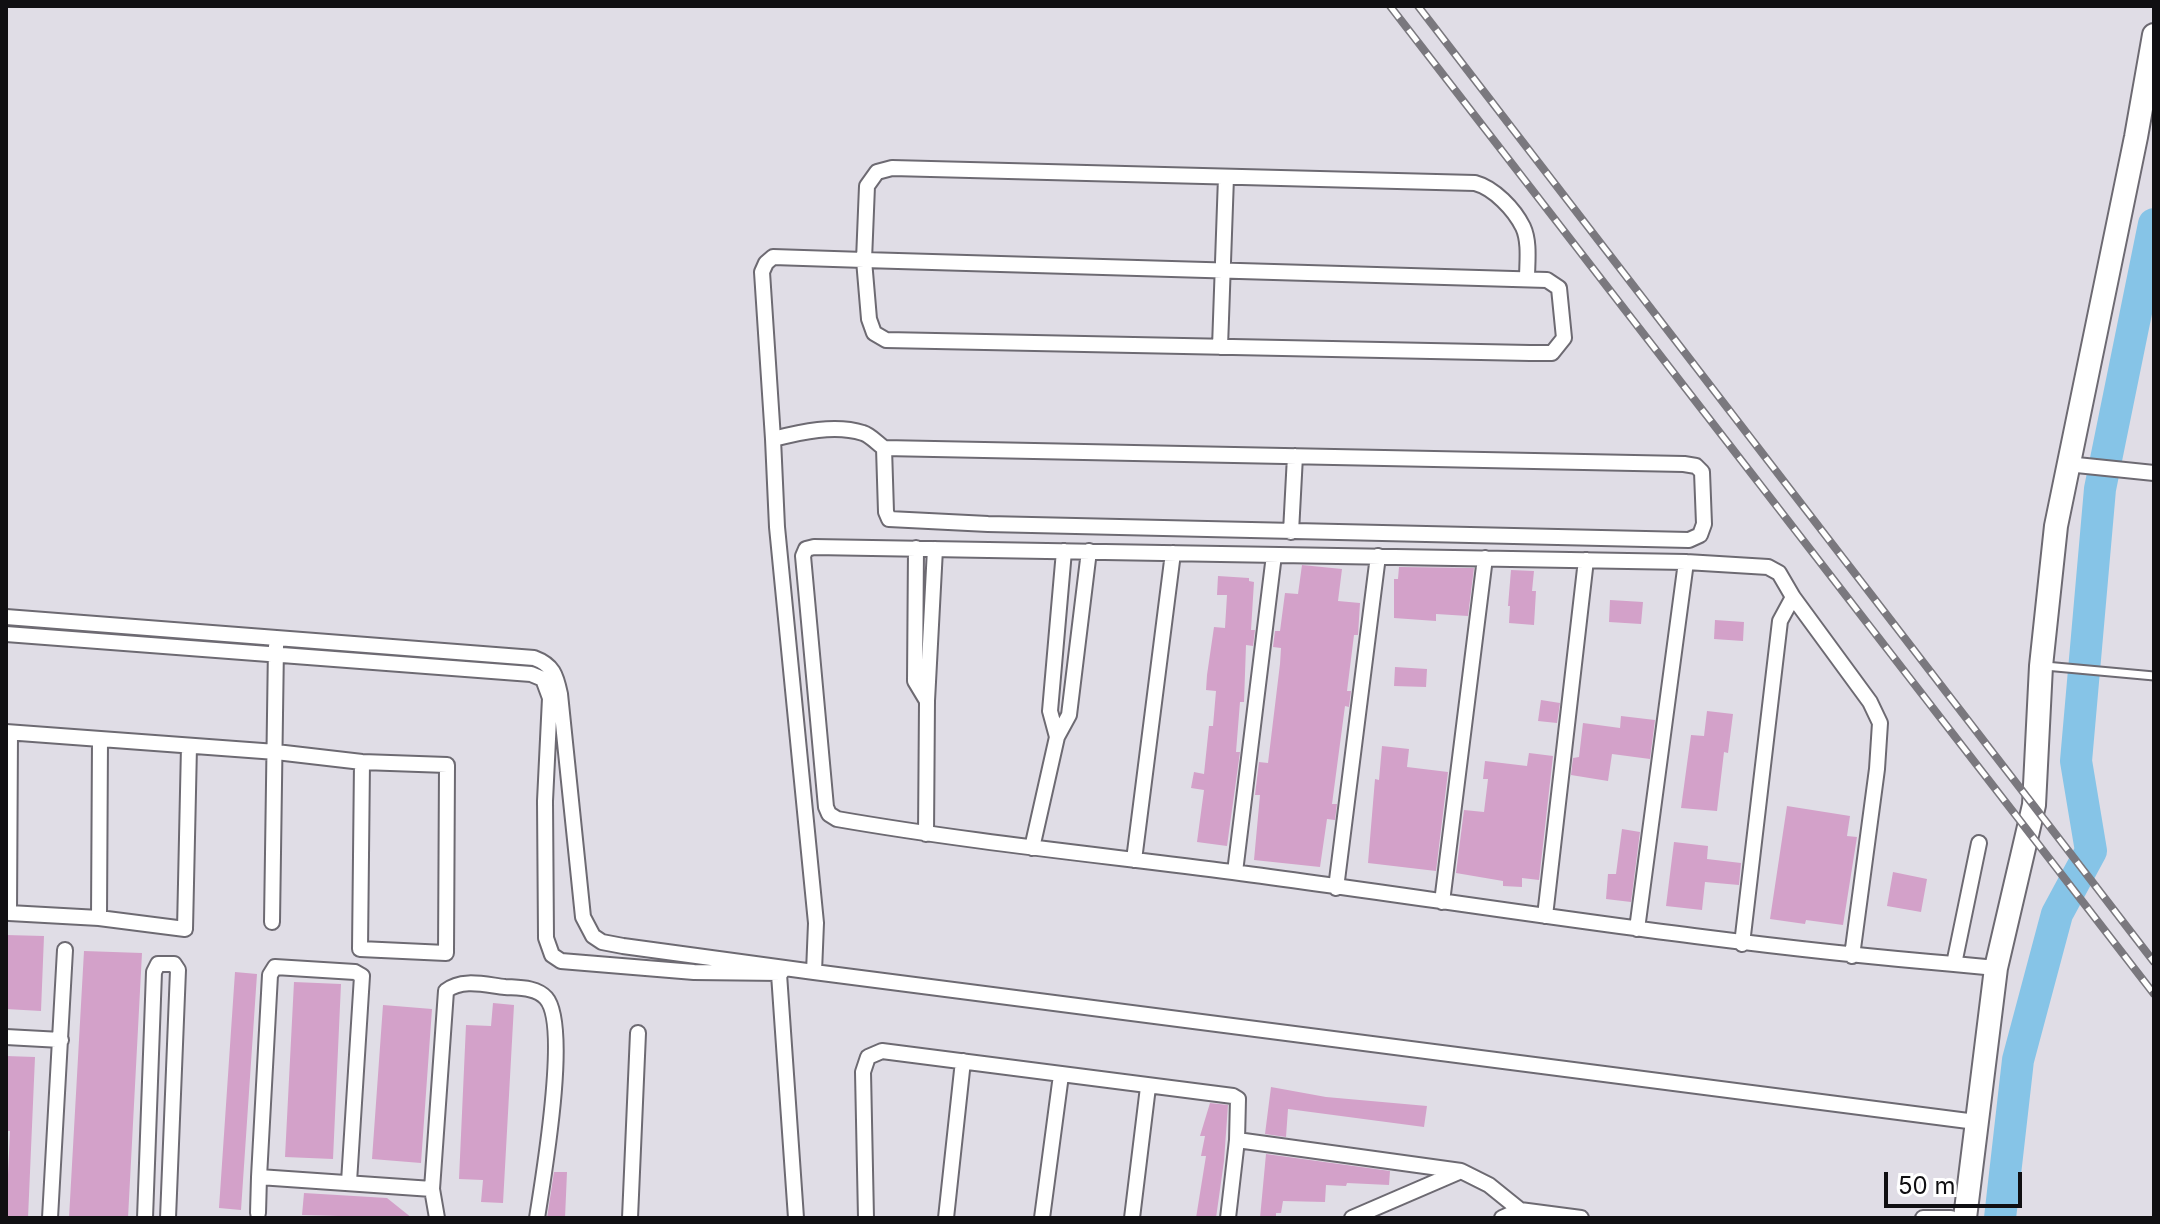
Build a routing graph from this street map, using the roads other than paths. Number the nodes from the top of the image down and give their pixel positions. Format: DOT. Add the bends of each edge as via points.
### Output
graph roads {
  1 [pos="2154,35"];
  2 [pos="1226,177"];
  3 [pos="864,260"];
  4 [pos="1223,270"];
  5 [pos="1527,279"];
  6 [pos="1220,347"];
  7 [pos="773,439"];
  8 [pos="884,448"];
  9 [pos="1295,456"];
  10 [pos="2078,466"];
  11 [pos="2154,473"];
  12 [pos="1291,532"];
  13 [pos="916,548"];
  14 [pos="935,549"];
  15 [pos="1064,551"];
  16 [pos="1089,551"];
  17 [pos="1173,553"];
  18 [pos="1274,555"];
  19 [pos="1378,556"];
  20 [pos="1485,558"];
  21 [pos="1586,560"];
  22 [pos="1686,562"];
  23 [pos="1793,597"];
  24 [pos="6,617"];
  25 [pos="6,634"];
  26 [pos="276,637"];
  27 [pos="276,655"];
  28 [pos="2048,666"];
  29 [pos="2154,676"];
  30 [pos="927,701"];
  31 [pos="8,733"];
  32 [pos="1057,737"];
  33 [pos="100,740"];
  34 [pos="189,746"];
  35 [pos="276,752"];
  36 [pos="362,762"];
  37 [pos="926,834"];
  38 [pos="1979,843"];
  39 [pos="1032,848"];
  40 [pos="1134,860"];
  41 [pos="1235,872"];
  42 [pos="1336,888"];
  43 [pos="1442,902"];
  44 [pos="1545,916"];
  45 [pos="99,918"];
  46 [pos="272,922"];
  47 [pos="1637,929"];
  48 [pos="1742,944"];
  49 [pos="65,950"];
  50 [pos="1852,956"];
  51 [pos="1954,964"];
  52 [pos="1992,968"];
  53 [pos="786,972"];
  54 [pos="814,972"];
  55 [pos="638,1033"];
  56 [pos="6,1037"];
  57 [pos="61,1040"];
  58 [pos="963,1061"];
  59 [pos="1061,1075"];
  60 [pos="1148,1087"];
  61 [pos="1976,1122"];
  62 [pos="1237,1140"];
  63 [pos="1461,1171"];
  64 [pos="259,1177"];
  65 [pos="349,1182"];
  66 [pos="432,1189"];
  67 [pos="258,1213"];
  68 [pos="1520,1214"];
  69 [pos="1946,1217"];
  70 [pos="50,1218"];
  71 [pos="145,1218"];
  72 [pos="168,1218"];
  73 [pos="437,1218"];
  74 [pos="537,1218"];
  75 [pos="630,1218"];
  76 [pos="796,1218"];
  77 [pos="866,1218"];
  78 [pos="946,1218"];
  79 [pos="1042,1218"];
  80 [pos="1132,1218"];
  81 [pos="1228,1218"];
  82 [pos="1352,1218"];
  83 [pos="1502,1218"];
  84 [pos="1581,1218"];
  85 [pos="1923,1218"];
  86 [pos="1965,1218"];
  1 -- 10 [label="street"];
  2 -- 3 [label="street" via="892,168 877,172 867,186"];
  2 -- 4 [label="street"];
  2 -- 5 [label="street" via="1485,186 1523,227"];
  3 -- 4 [label="street"];
  3 -- 6 [label="street" via="869,319 874,333 886,340"];
  3 -- 7 [label="street" via="773,257 766,263 762,272"];
  4 -- 5 [label="street"];
  4 -- 6 [label="street"];
  5 -- 6 [label="street" via="1547,280 1559,288 1564,338 1552,353"];
  7 -- 8 [label="street" via="836,430 865,433"];
  7 -- 54 [label="street" via="816,923"];
  8 -- 9 [label="street"];
  8 -- 12 [label="street" via="889,519"];
  9 -- 12 [label="street"];
  9 -- 12 [label="street" via="1684,464 1702,472 1704,524 1700,535 1689,540"];
  10 -- 11 [label="street"];
  10 -- 28 [label="street" via="2056,526"];
  13 -- 14 [label="street"];
  13 -- 30 [label="street" via="915,681"];
  13 -- 37 [label="street" via="814,547 803,556 829,814"];
  14 -- 15 [label="street"];
  14 -- 30 [label="street"];
  15 -- 16 [label="street"];
  15 -- 32 [label="street" via="1050,711"];
  16 -- 17 [label="street"];
  16 -- 32 [label="street" via="1069,715"];
  17 -- 18 [label="street"];
  17 -- 40 [label="street"];
  18 -- 19 [label="street"];
  18 -- 41 [label="street"];
  19 -- 20 [label="street"];
  19 -- 42 [label="street"];
  20 -- 21 [label="street"];
  20 -- 43 [label="street"];
  21 -- 22 [label="street"];
  21 -- 44 [label="street"];
  22 -- 23 [label="street" via="1768,567 1779,573"];
  22 -- 47 [label="street"];
  23 -- 48 [label="street" via="1780,621"];
  23 -- 50 [label="street" via="1880,723"];
  24 -- 26 [label="street"];
  25 -- 27 [label="street"];
  26 -- 27 [label="street"];
  26 -- 53 [label="street" via="543,661 557,677 583,917 593,936 623,946"];
  27 -- 35 [label="street"];
  27 -- 53 [label="street" via="543,679 550,698 546,938 552,955 561,961 664,970"];
  28 -- 29 [label="lane"];
  28 -- 52 [label="street" via="2034,805"];
  30 -- 37 [label="street"];
  31 -- 33 [label="street"];
  31 -- 45 [label="street" via="9,913"];
  32 -- 39 [label="street"];
  33 -- 34 [label="street"];
  33 -- 45 [label="street"];
  34 -- 35 [label="street"];
  34 -- 45 [label="street" via="185,929"];
  35 -- 36 [label="street"];
  35 -- 46 [label="street"];
  36 -- 36 [label="street" via="447,765 446,953 360,949"];
  37 -- 39 [label="street"];
  38 -- 51 [label="street"];
  39 -- 40 [label="street"];
  40 -- 41 [label="street"];
  41 -- 42 [label="street"];
  42 -- 43 [label="street"];
  43 -- 44 [label="street"];
  44 -- 47 [label="street"];
  47 -- 48 [label="street"];
  48 -- 50 [label="street"];
  49 -- 57 [label="street"];
  50 -- 51 [label="street"];
  51 -- 52 [label="street"];
  52 -- 61 [label="street"];
  53 -- 54 [label="street"];
  53 -- 76 [label="street"];
  54 -- 61 [label="street"];
  55 -- 75 [label="street"];
  56 -- 57 [label="street"];
  57 -- 70 [label="street"];
  58 -- 59 [label="street"];
  58 -- 77 [label="street" via="882,1051 868,1057 863,1072"];
  58 -- 78 [label="street"];
  59 -- 60 [label="street"];
  59 -- 79 [label="street"];
  60 -- 62 [label="street" via="1233,1096 1238,1099"];
  60 -- 80 [label="street"];
  61 -- 86 [label="street"];
  62 -- 63 [label="street"];
  62 -- 81 [label="street"];
  63 -- 68 [label="street" via="1489,1185"];
  63 -- 82 [label="street"];
  64 -- 65 [label="street"];
  64 -- 65 [label="street" via="270,975 275,967 287,966 362,976"];
  64 -- 67 [label="street"];
  65 -- 66 [label="street"];
  66 -- 73 [label="street"];
  66 -- 74 [label="street" via="446,991 463,983 524,988 548,999 554,1022 555,1072"];
  68 -- 83 [label="street"];
  68 -- 84 [label="street"];
  69 -- 85 [label="street"];
  71 -- 72 [label="street" via="154,972 158,964 174,964 178,970"];
}
